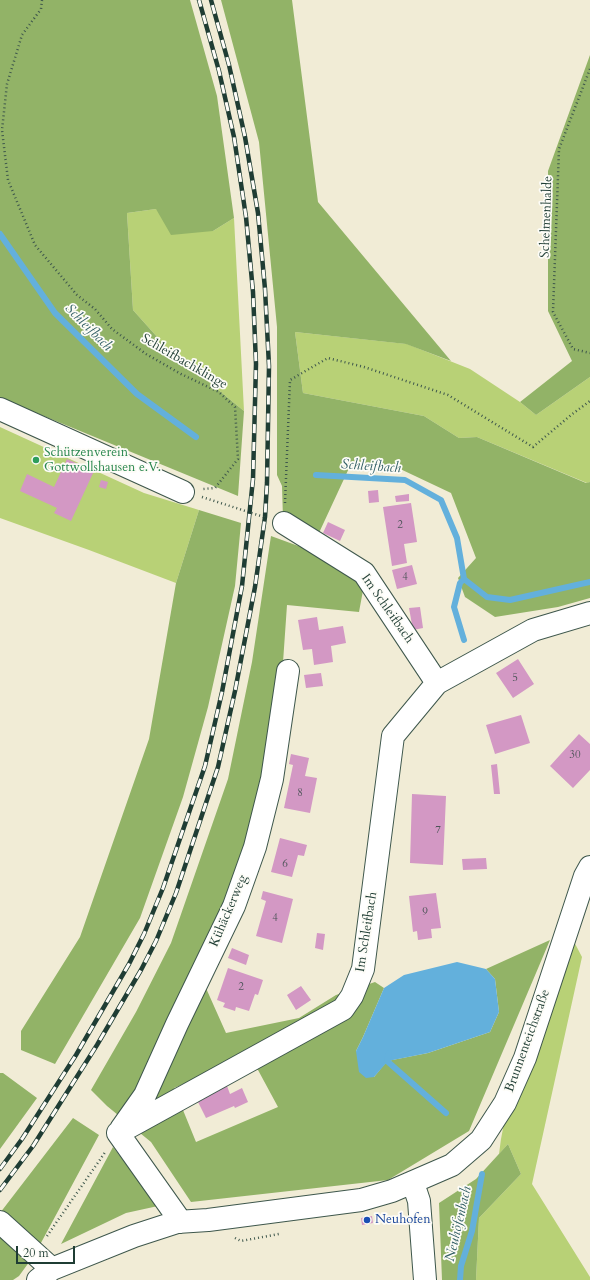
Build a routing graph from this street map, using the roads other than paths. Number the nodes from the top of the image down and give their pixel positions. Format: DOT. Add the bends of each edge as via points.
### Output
graph roads {
  1 [pos="0,409"];
  2 [pos="182,492"];
  3 [pos="284,523"];
  4 [pos="590,613"];
  5 [pos="288,671"];
  6 [pos="438,683"];
  7 [pos="590,867"];
  8 [pos="118,1133"];
  9 [pos="413,1183"];
  10 [pos="0,1222"];
  11 [pos="181,1222"];
  12 [pos="45,1274"];
  13 [pos="424,1280"];
  1 -- 2 [label="street"];
  3 -- 6 [label="street, Im Schleifbach" via="364,573"];
  4 -- 6 [label="street, Im Schleifbach" via="533,630"];
  5 -- 8 [label="street, Kühäckerweg" via="272,779 255,846 234,906 145,1095"];
  6 -- 8 [label="street, Im Schleifbach" via="393,736 363,969 352,996 343,1009"];
  7 -- 9 [label="street, Brunnenteichstraße" via="525,1058 505,1103 481,1140 452,1165"];
  8 -- 11 [label="street"];
  9 -- 11 [label="street, Brunnenteichstraße" via="361,1200"];
  9 -- 13 [label="street" via="419,1201"];
  10 -- 12 [label="street" via="35,1254"];
  11 -- 12 [label="street, Brunnenteichstraße" via="134,1236"];
}
